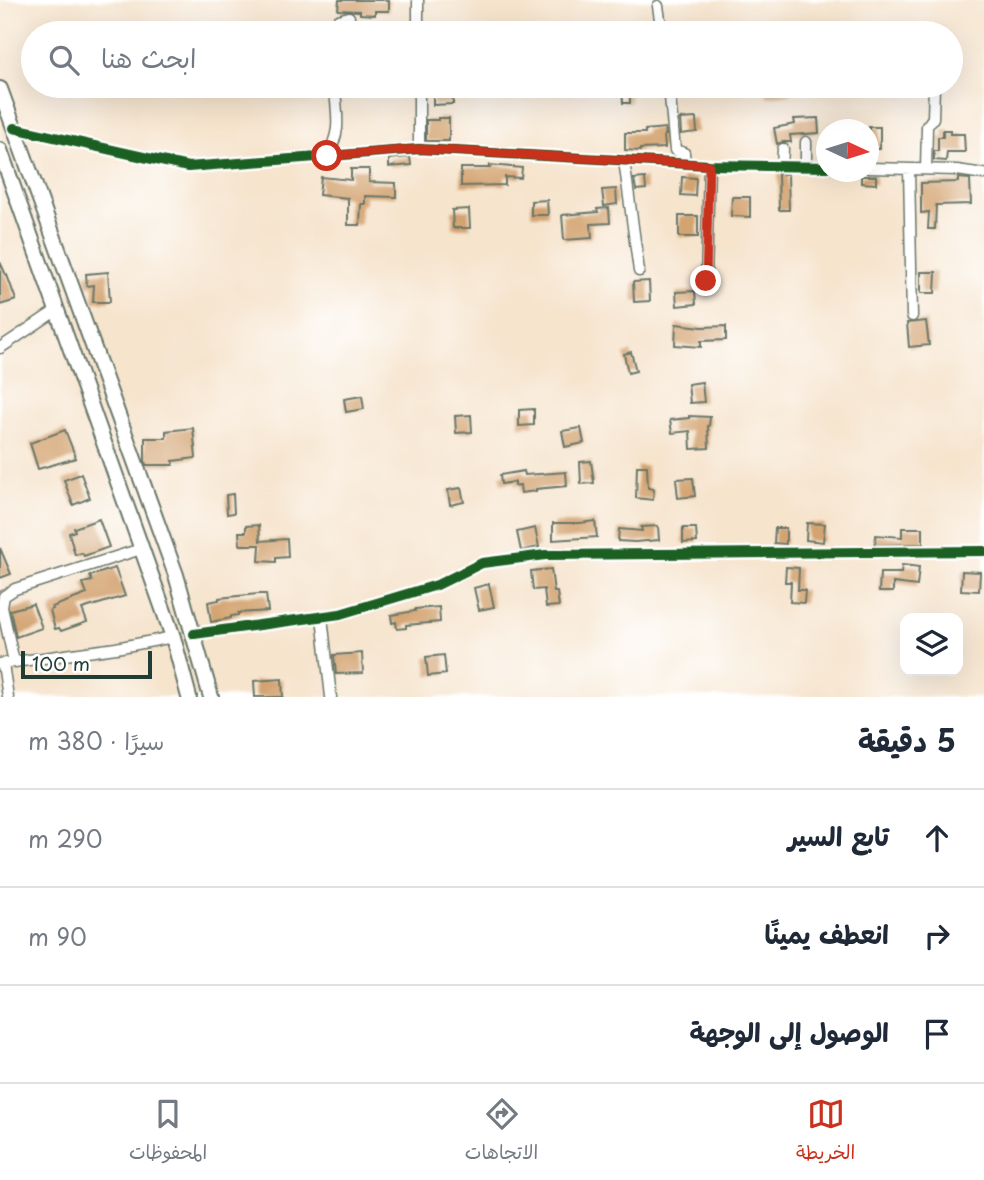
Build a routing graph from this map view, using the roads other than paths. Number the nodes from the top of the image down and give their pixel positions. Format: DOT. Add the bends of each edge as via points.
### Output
graph roads {
  1 [pos="418,0"];
  2 [pos="658,6"];
  3 [pos="349,17"];
  4 [pos="338,21"];
  5 [pos="418,21"];
  6 [pos="660,21"];
  7 [pos="0,89"];
  8 [pos="336,98"];
  9 [pos="419,98"];
  10 [pos="670,98"];
  11 [pos="934,98"];
  12 [pos="15,128"];
  13 [pos="806,142"];
  14 [pos="419,149"];
  15 [pos="783,149"];
  16 [pos="0,150"];
  17 [pos="327,156"];
  18 [pos="624,160"];
  19 [pos="685,164"];
  20 [pos="709,165"];
  21 [pos="782,167"];
  22 [pos="806,167"];
  23 [pos="816,167"];
  24 [pos="879,168"];
  25 [pos="909,169"];
  26 [pos="926,169"];
  27 [pos="984,174"];
  28 [pos="639,271"];
  29 [pos="706,281"];
  30 [pos="57,310"];
  31 [pos="912,316"];
  32 [pos="0,348"];
  33 [pos="141,549"];
  34 [pos="984,551"];
  35 [pos="322,617"];
  36 [pos="194,634"];
  37 [pos="173,637"];
  38 [pos="6,663"];
  39 [pos="8,697"];
  40 [pos="189,697"];
  41 [pos="211,697"];
  42 [pos="331,697"];
  1 -- 5 [label="street"];
  2 -- 6 [label="street"];
  3 -- 4 [label="street"];
  7 -- 12 [label="main road"];
  8 -- 17 [label="street" via="339,125"];
  9 -- 14 [label="street"];
  10 -- 19 [label="street" via="675,150 684,153"];
  11 -- 26 [label="street" via="933,118 927,126"];
  12 -- 17 [label="street" via="188,167"];
  12 -- 36 [label="main road"];
  13 -- 22 [label="street"];
  14 -- 17 [label="street"];
  14 -- 18 [label="street"];
  15 -- 21 [label="street"];
  16 -- 30 [label="main road"];
  18 -- 19 [label="street"];
  18 -- 28 [label="street"];
  19 -- 20 [label="street"];
  20 -- 21 [label="street"];
  20 -- 29 [label="street"];
  21 -- 22 [label="street"];
  22 -- 23 [label="street"];
  24 -- 25 [label="street"];
  25 -- 26 [label="street"];
  25 -- 31 [label="street"];
  26 -- 27 [label="street"];
  30 -- 32 [label="street"];
  30 -- 33 [label="main road"];
  33 -- 37 [label="main road"];
  33 -- 38 [label="street" via="4,596"];
  34 -- 35 [label="street" via="545,555 482,563 437,585"];
  35 -- 36 [label="street"];
  35 -- 42 [label="street"];
  36 -- 41 [label="main road"];
  37 -- 38 [label="street"];
  37 -- 40 [label="main road"];
  38 -- 39 [label="street"];
}
